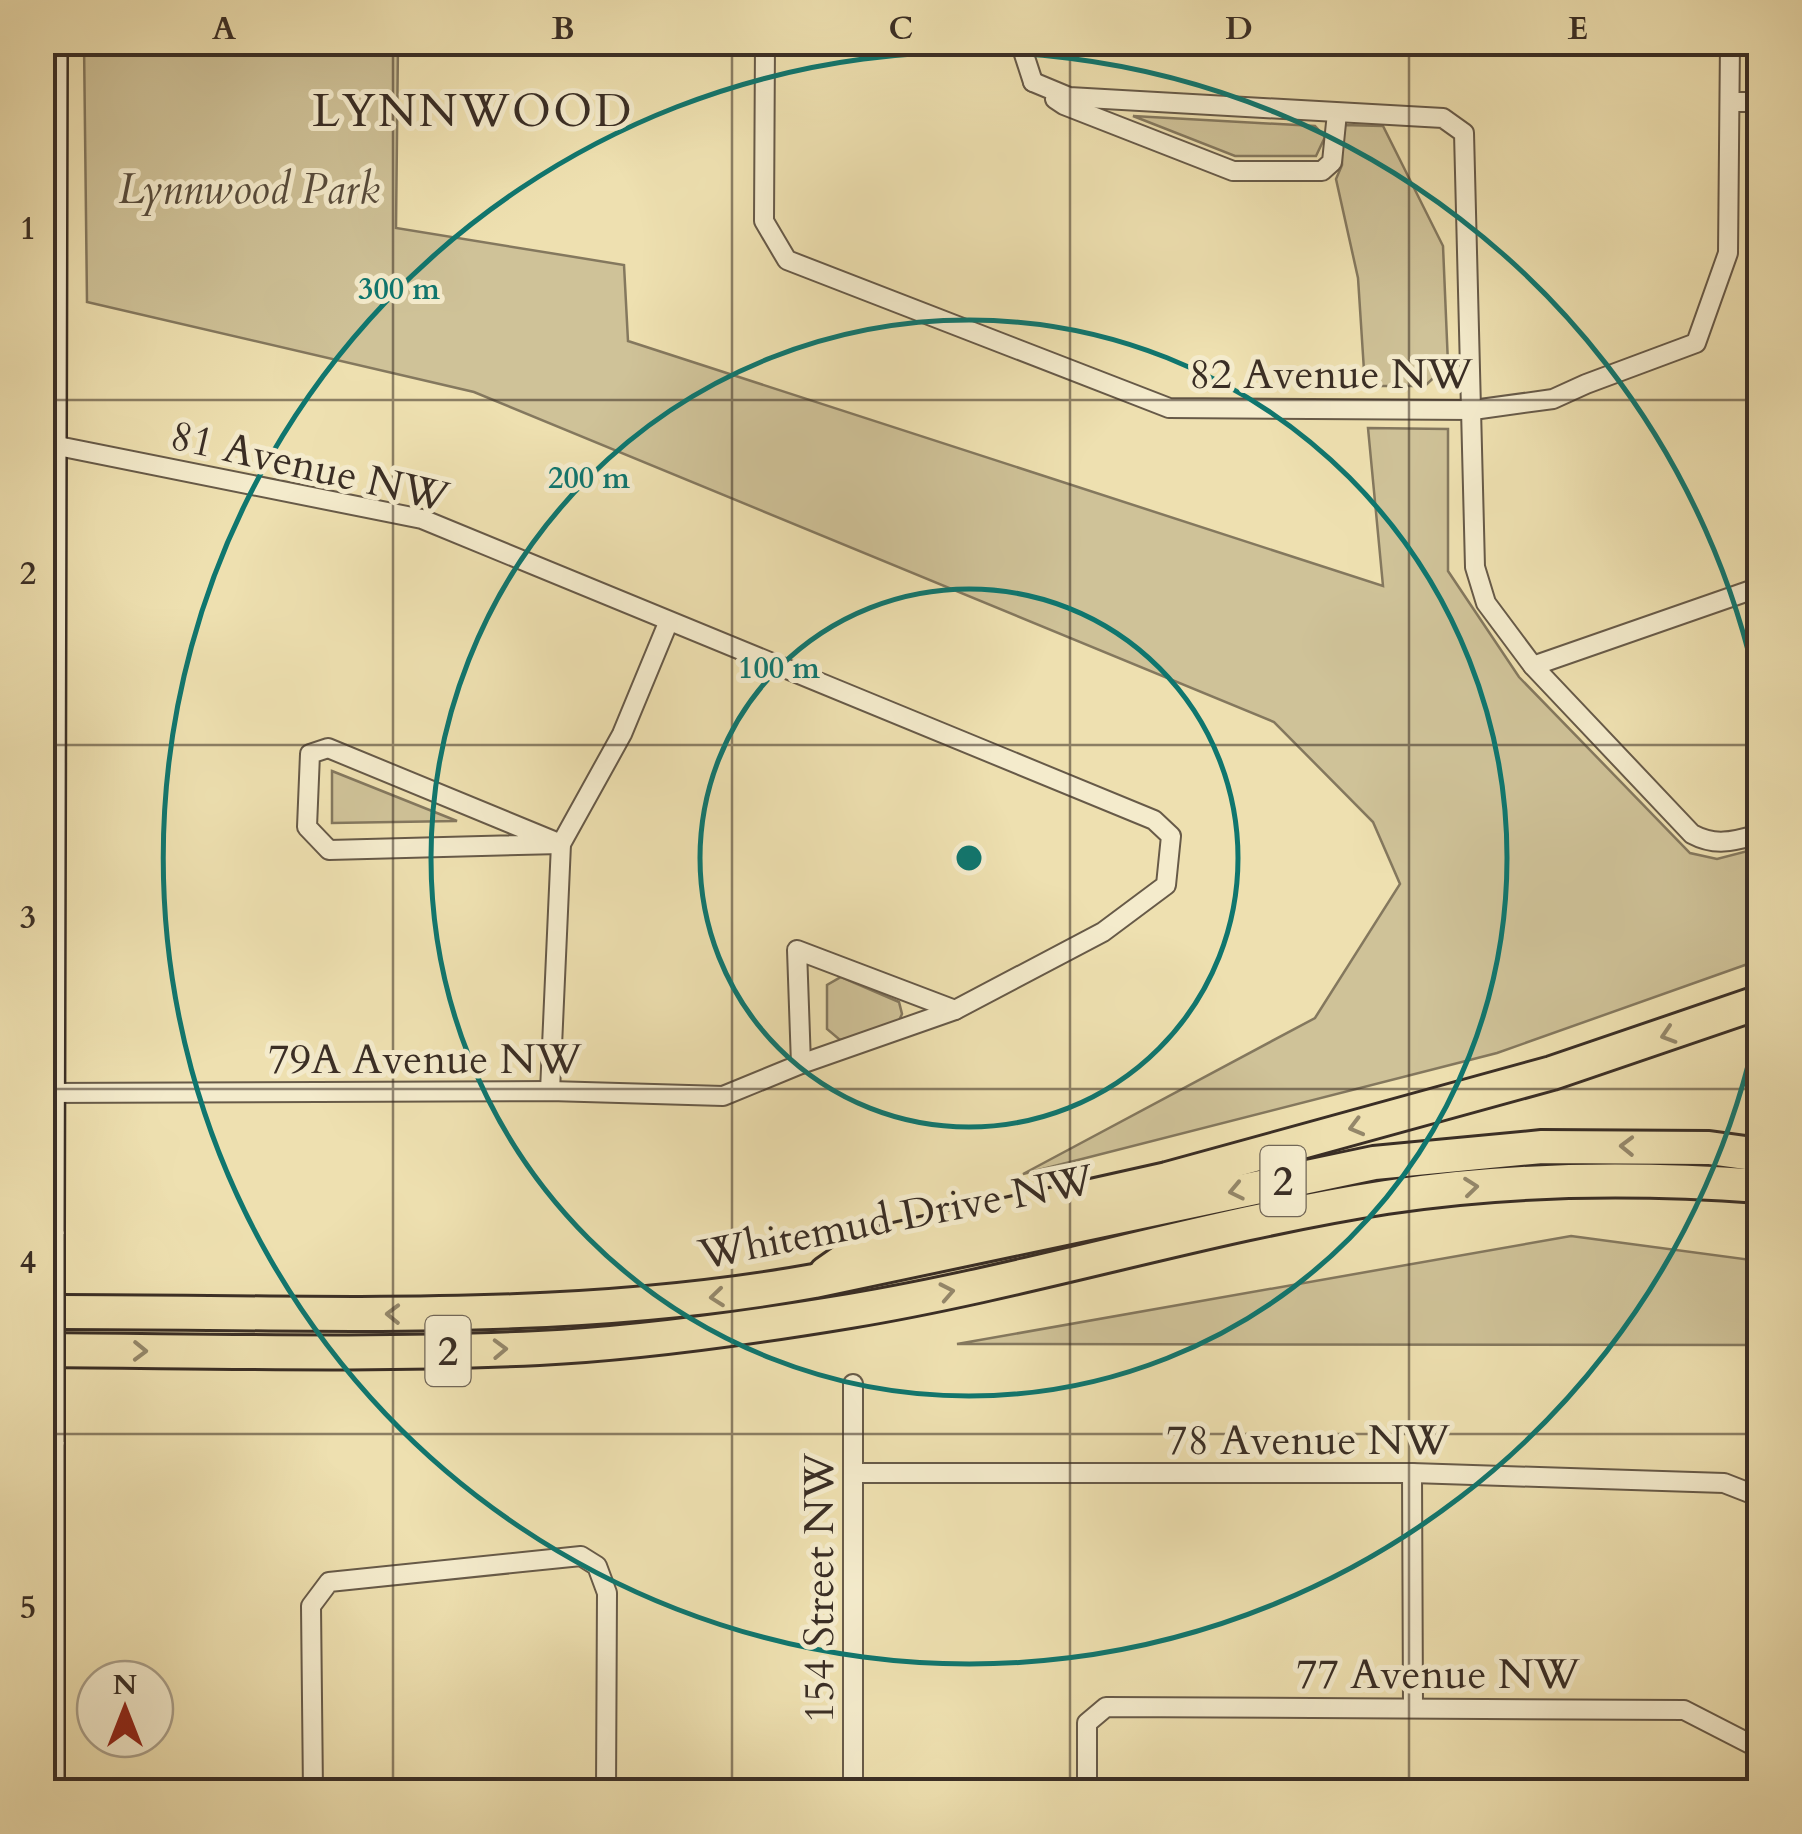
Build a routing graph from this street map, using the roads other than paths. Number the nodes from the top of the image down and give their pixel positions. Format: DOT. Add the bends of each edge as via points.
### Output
graph roads {
  1 [pos="54,42"];
  2 [pos="765,42"];
  3 [pos="1020,42"];
  4 [pos="1730,42"];
  5 [pos="1033,82"];
  6 [pos="1730,102"];
  7 [pos="1760,102"];
  8 [pos="1337,113"];
  9 [pos="48,190"];
  10 [pos="1473,410"];
  11 [pos="47,443"];
  12 [pos="1760,587"];
  13 [pos="668,622"];
  14 [pos="1533,666"];
  15 [pos="1760,834"];
  16 [pos="47,844"];
  17 [pos="560,844"];
  18 [pos="1166,885"];
  19 [pos="1760,1002"];
  20 [pos="955,1010"];
  21 [pos="801,1064"];
  22 [pos="550,1091"];
  23 [pos="48,1093"];
  24 [pos="1760,1154"];
  25 [pos="1760,1186"];
  26 [pos="814,1281"];
  27 [pos="42,1312"];
  28 [pos="42,1350"];
  29 [pos="853,1384"];
  30 [pos="854,1473"];
  31 [pos="1412,1473"];
  32 [pos="1760,1497"];
  33 [pos="1413,1707"];
  34 [pos="1760,1749"];
  35 [pos="51,1792"];
  36 [pos="313,1792"];
  37 [pos="606,1792"];
  38 [pos="853,1792"];
  39 [pos="1088,1792"];
  1 -- 9 [label="street"];
  2 -- 10 [label="street, 82 Avenue NW" via="764,221 787,260 1169,408"];
  3 -- 5 [label="street"];
  4 -- 6 [label="street"];
  5 -- 8 [label="street" via="1069,97"];
  5 -- 8 [label="street" via="1064,105 1233,172 1322,171 1332,162"];
  6 -- 7 [label="street"];
  6 -- 10 [label="street, 82 Avenue NW" via="1728,253 1696,343 1553,400"];
  8 -- 10 [label="street" via="1443,118 1464,133"];
  9 -- 11 [label="street"];
  10 -- 14 [label="street" via="1475,567 1486,603"];
  11 -- 13 [label="street, 81 Avenue NW" via="422,519"];
  11 -- 16 [label="street"];
  12 -- 14 [label="street"];
  13 -- 17 [label="street" via="622,734"];
  13 -- 18 [label="street, 81 Avenue NW" via="1154,820 1171,836"];
  14 -- 15 [label="street" via="1692,834 1723,844"];
  16 -- 23 [label="street"];
  17 -- 17 [label="street" via="328,748 310,754 307,826 330,850"];
  17 -- 22 [label="street"];
  18 -- 20 [label="street, 79A Avenue NW" via="1104,932"];
  19 -- 26 [label="highway, one-way" via="1552,1073 1168,1179 863,1247"];
  20 -- 21 [label="street, 79A Avenue NW"];
  20 -- 21 [label="street" via="797,950"];
  21 -- 22 [label="street, 79A Avenue NW" via="723,1096"];
  22 -- 23 [label="street, 79A Avenue NW"];
  23 -- 35 [label="street, bridge"];
  24 -- 26 [label="highway, Whitemud Drive NW / 2, one-way" via="1542,1147 1374,1163"];
  28 -- 25 [label="highway, Whitemud Drive NW / 2, one-way" via="543,1348 851,1311 1386,1197 1617,1179"];
  26 -- 27 [label="highway, Whitemud Drive NW / 2, one-way" via="630,1307 446,1315"];
  29 -- 30 [label="street, 154 Street NW"];
  30 -- 31 [label="street, 78 Avenue NW"];
  30 -- 38 [label="street, 154 Street NW"];
  31 -- 32 [label="street, 78 Avenue NW" via="1724,1482"];
  31 -- 33 [label="street"];
  33 -- 34 [label="street, 77 Avenue NW" via="1684,1710"];
  33 -- 39 [label="street, 77 Avenue NW" via="1106,1707 1088,1724"];
  36 -- 37 [label="street" via="311,1606 329,1582 581,1556 598,1566 606,1593"];
}
